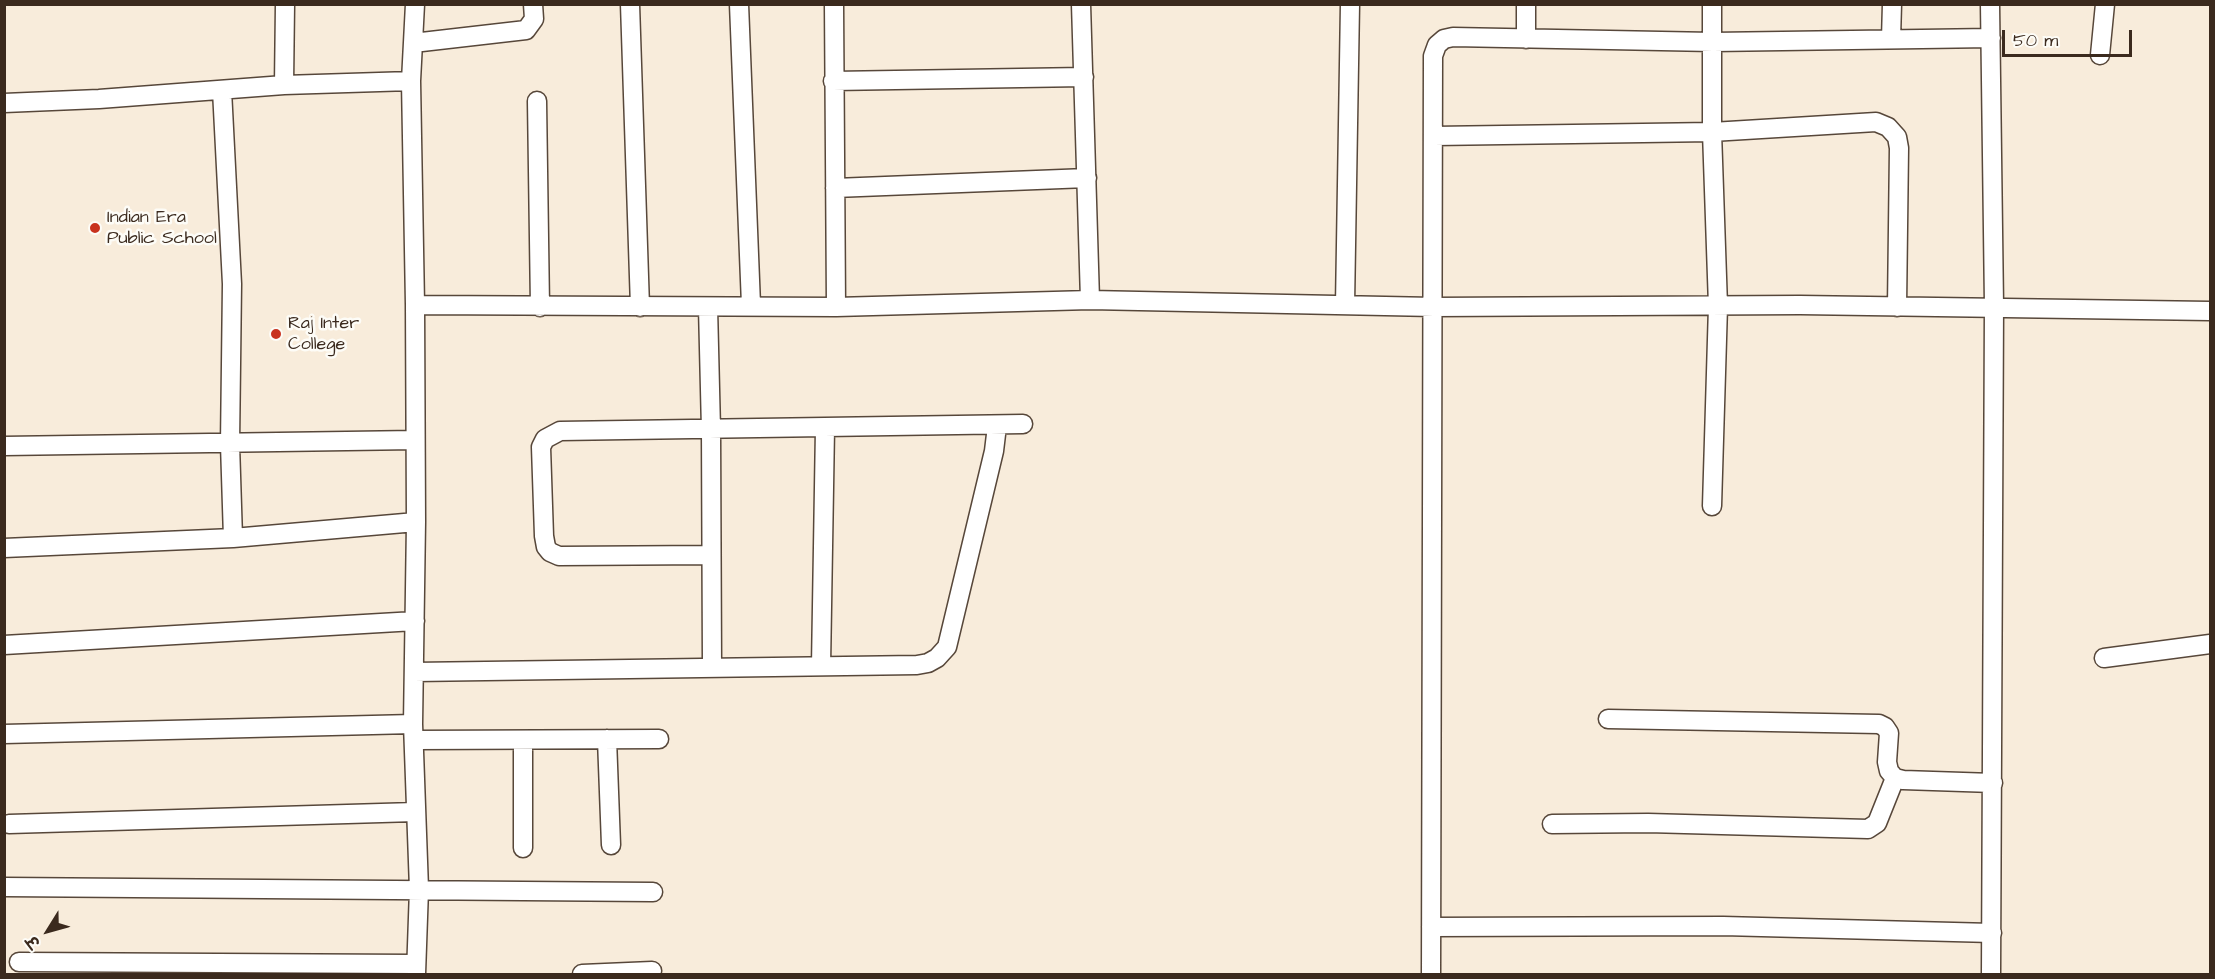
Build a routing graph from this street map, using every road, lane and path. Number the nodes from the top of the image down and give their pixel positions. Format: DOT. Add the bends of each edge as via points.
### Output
graph roads {
  1 [pos="285,4"];
  2 [pos="415,4"];
  3 [pos="532,4"];
  4 [pos="630,4"];
  5 [pos="739,4"];
  6 [pos="834,4"];
  7 [pos="1081,4"];
  8 [pos="1350,4"];
  9 [pos="1526,4"];
  10 [pos="1712,4"];
  11 [pos="1892,4"];
  12 [pos="1990,4"];
  13 [pos="2105,4"];
  14 [pos="1991,38"];
  15 [pos="1526,39"];
  16 [pos="1891,39"];
  17 [pos="1713,42"];
  18 [pos="413,43"];
  19 [pos="2100,55"];
  20 [pos="1084,77"];
  21 [pos="411,81"];
  22 [pos="833,81"];
  23 [pos="284,85"];
  24 [pos="222,90"];
  25 [pos="537,101"];
  26 [pos="4,103"];
  27 [pos="1713,132"];
  28 [pos="1434,136"];
  29 [pos="1087,178"];
  30 [pos="836,188"];
  31 [pos="1090,300"];
  32 [pos="416,305"];
  33 [pos="751,305"];
  34 [pos="1345,305"];
  35 [pos="1718,306"];
  36 [pos="1994,306"];
  37 [pos="540,307"];
  38 [pos="640,307"];
  39 [pos="708,307"];
  40 [pos="836,307"];
  41 [pos="1434,307"];
  42 [pos="1897,307"];
  43 [pos="2211,311"];
  44 [pos="1023,424"];
  45 [pos="997,426"];
  46 [pos="825,428"];
  47 [pos="711,430"];
  48 [pos="415,440"];
  49 [pos="231,444"];
  50 [pos="4,446"];
  51 [pos="1712,507"];
  52 [pos="416,522"];
  53 [pos="233,538"];
  54 [pos="4,548"];
  55 [pos="711,555"];
  56 [pos="415,621"];
  57 [pos="2211,644"];
  58 [pos="4,645"];
  59 [pos="2104,658"];
  60 [pos="821,666"];
  61 [pos="712,667"];
  62 [pos="414,672"];
  63 [pos="1608,719"];
  64 [pos="414,732"];
  65 [pos="4,734"];
  66 [pos="659,739"];
  67 [pos="523,740"];
  68 [pos="607,740"];
  69 [pos="1895,778"];
  70 [pos="1993,783"];
  71 [pos="415,812"];
  72 [pos="9,824"];
  73 [pos="1552,824"];
  74 [pos="611,844"];
  75 [pos="523,848"];
  76 [pos="4,887"];
  77 [pos="419,889"];
  78 [pos="653,892"];
  79 [pos="1431,927"];
  80 [pos="1992,933"];
  81 [pos="19,962"];
  82 [pos="416,969"];
  83 [pos="652,972"];
  84 [pos="582,975"];
  85 [pos="1431,975"];
  86 [pos="1990,975"];
  1 -- 23 [label="street"];
  2 -- 18 [label="street"];
  3 -- 18 [label="street" via="534,19 526,30"];
  4 -- 38 [label="street"];
  5 -- 33 [label="street"];
  6 -- 22 [label="street"];
  7 -- 20 [label="street"];
  8 -- 34 [label="street"];
  9 -- 15 [label="street"];
  10 -- 17 [label="street"];
  11 -- 16 [label="street"];
  12 -- 14 [label="street"];
  13 -- 19 [label="street"];
  14 -- 16 [label="street"];
  14 -- 36 [label="street"];
  15 -- 17 [label="street"];
  15 -- 28 [label="street" via="1453,37 1437,45 1433,56"];
  16 -- 17 [label="street"];
  17 -- 27 [label="street"];
  18 -- 21 [label="street"];
  20 -- 22 [label="street"];
  20 -- 29 [label="street"];
  21 -- 23 [label="street"];
  21 -- 32 [label="street"];
  22 -- 30 [label="street"];
  23 -- 24 [label="street"];
  24 -- 26 [label="street"];
  24 -- 49 [label="street" via="232,284"];
  25 -- 37 [label="street"];
  27 -- 28 [label="street"];
  27 -- 35 [label="street"];
  27 -- 42 [label="street" via="1876,122 1888,127 1897,136 1899,148"];
  28 -- 41 [label="street"];
  29 -- 30 [label="street"];
  29 -- 31 [label="street"];
  30 -- 40 [label="street"];
  31 -- 34 [label="street"];
  31 -- 40 [label="street"];
  32 -- 37 [label="street"];
  32 -- 48 [label="street"];
  33 -- 39 [label="street"];
  33 -- 40 [label="street"];
  34 -- 41 [label="street"];
  35 -- 41 [label="street"];
  35 -- 42 [label="street"];
  35 -- 51 [label="street"];
  36 -- 42 [label="street"];
  36 -- 43 [label="street"];
  36 -- 70 [label="street"];
  37 -- 38 [label="street"];
  38 -- 39 [label="street"];
  39 -- 47 [label="street"];
  41 -- 79 [label="street"];
  44 -- 45 [label="street"];
  45 -- 46 [label="street"];
  45 -- 60 [label="street" via="947,647 937,658 916,665"];
  46 -- 47 [label="street"];
  46 -- 60 [label="street"];
  47 -- 55 [label="street"];
  47 -- 55 [label="street" via="560,431 545,439 542,447 544,536 550,552 559,556"];
  48 -- 49 [label="street"];
  48 -- 52 [label="street"];
  49 -- 50 [label="street"];
  49 -- 53 [label="street"];
  52 -- 53 [label="street"];
  52 -- 56 [label="street"];
  53 -- 54 [label="street"];
  55 -- 61 [label="street"];
  56 -- 58 [label="street"];
  56 -- 62 [label="street"];
  57 -- 59 [label="street"];
  60 -- 61 [label="street"];
  61 -- 62 [label="street"];
  62 -- 64 [label="street"];
  63 -- 69 [label="street" via="1879,724 1889,733 1887,762"];
  64 -- 65 [label="street"];
  64 -- 67 [label="street"];
  64 -- 71 [label="street"];
  66 -- 68 [label="street"];
  67 -- 68 [label="street"];
  67 -- 75 [label="street"];
  68 -- 74 [label="street"];
  69 -- 70 [label="street"];
  69 -- 73 [label="street" via="1877,823 1868,829"];
  70 -- 80 [label="street"];
  71 -- 72 [label="street"];
  71 -- 77 [label="street"];
  76 -- 77 [label="street"];
  77 -- 78 [label="street"];
  77 -- 82 [label="street"];
  79 -- 80 [label="street" via="1723,926"];
  79 -- 85 [label="street"];
  80 -- 86 [label="street"];
  81 -- 82 [label="street"];
  83 -- 84 [label="street"];
}
